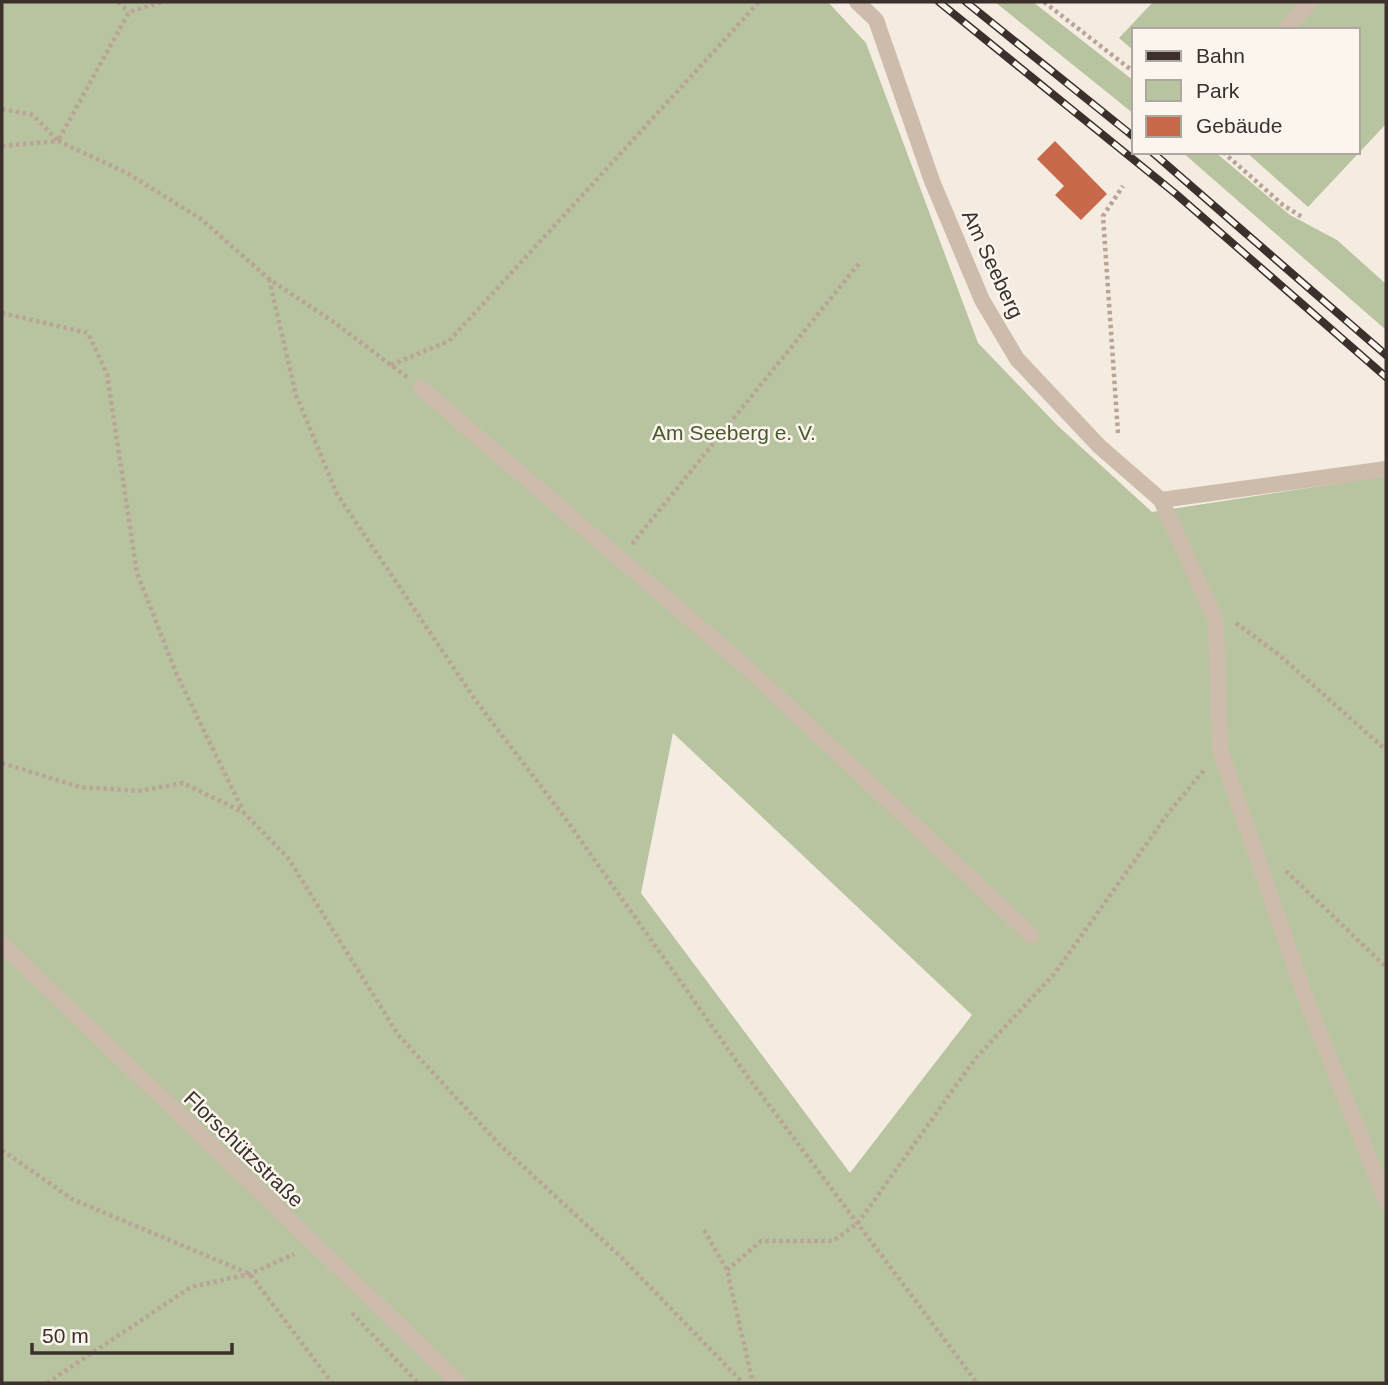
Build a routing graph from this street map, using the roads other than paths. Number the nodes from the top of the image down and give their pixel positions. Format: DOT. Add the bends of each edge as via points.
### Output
graph roads {
  1 [pos="857,2"];
  2 [pos="1310,2"];
  3 [pos="1286,28"];
  4 [pos="421,388"];
  5 [pos="1386,469"];
  6 [pos="1161,500"];
  7 [pos="1031,935"];
  8 [pos="2,944"];
  9 [pos="1386,1201"];
  10 [pos="459,1383"];
  1 -- 6 [label="lane, Am Seeberg" via="876,20 932,181 982,300 1017,359 1120,466"];
  2 -- 3 [label="lane"];
  4 -- 7 [label="lane" via="745,666"];
  5 -- 6 [label="lane"];
  6 -- 9 [label="lane" via="1216,621 1220,750 1306,999"];
  8 -- 10 [label="lane, Florschützstraße"];
}
